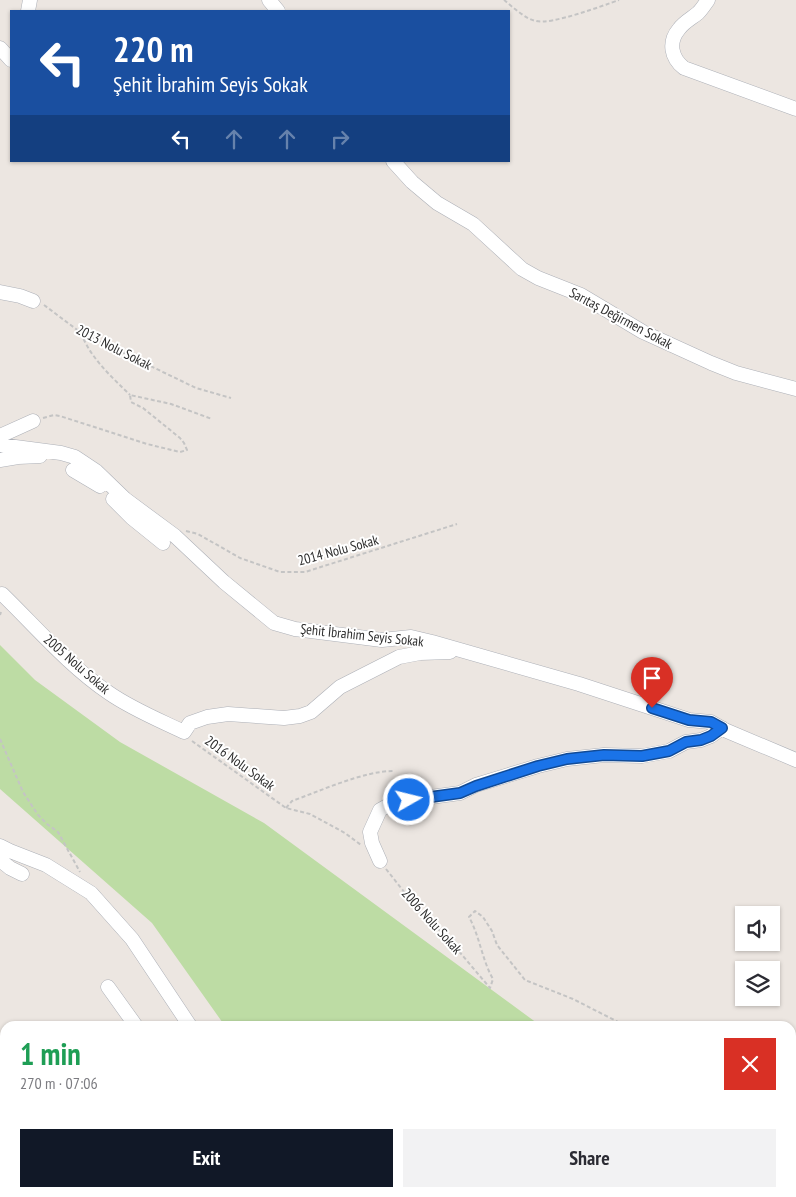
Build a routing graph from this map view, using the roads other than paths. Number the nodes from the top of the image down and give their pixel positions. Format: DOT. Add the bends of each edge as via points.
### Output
graph roads {
  1 [pos="269,0"];
  2 [pos="708,0"];
  3 [pos="277,10"];
  4 [pos="0,48"];
  5 [pos="10,59"];
  6 [pos="796,109"];
  7 [pos="394,162"];
  8 [pos="0,292"];
  9 [pos="33,301"];
  10 [pos="796,389"];
  11 [pos="33,421"];
  12 [pos="0,436"];
  13 [pos="0,445"];
  14 [pos="61,453"];
  15 [pos="0,460"];
  16 [pos="73,470"];
  17 [pos="105,482"];
  18 [pos="2,594"];
  19 [pos="466,652"];
  20 [pos="722,728"];
  21 [pos="796,760"];
  22 [pos="0,846"];
  23 [pos="0,860"];
  24 [pos="380,860"];
  25 [pos="22,874"];
  26 [pos="108,987"];
  27 [pos="132,1021"];
  28 [pos="187,1021"];
  1 -- 3 [label="street"];
  2 -- 6 [label="street" via="678,29 672,42 676,62 684,68"];
  4 -- 5 [label="street"];
  7 -- 10 [label="street, Sarıtaş Değirmen Sokak" via="436,203 473,224 522,269 582,295 643,332 711,363"];
  8 -- 9 [label="street"];
  11 -- 12 [label="street"];
  13 -- 14 [label="street, Şehit İbrahim Seyis Sokak"];
  14 -- 15 [label="street"];
  14 -- 17 [label="street, Şehit İbrahim Seyis Sokak" via="75,457"];
  16 -- 17 [label="street" via="100,486"];
  17 -- 19 [label="street, Şehit İbrahim Seyis Sokak" via="166,537 274,623 295,629 382,640 411,637"];
  18 -- 19 [label="street, 2005 Nolu Sokak" via="109,693 184,732 190,723 228,714 300,716 311,712 340,687 400,657"];
  19 -- 20 [label="street, Şehit İbrahim Seyis Sokak" via="689,720 711,722"];
  20 -- 21 [label="street, Şehit İbrahim Seyis Sokak"];
  20 -- 24 [label="street" via="711,736 686,742 662,753 567,759 460,793 389,805 380,810 370,832"];
  22 -- 28 [label="street" via="46,865 91,893 132,939"];
  23 -- 25 [label="street"];
  26 -- 27 [label="street"];
}
